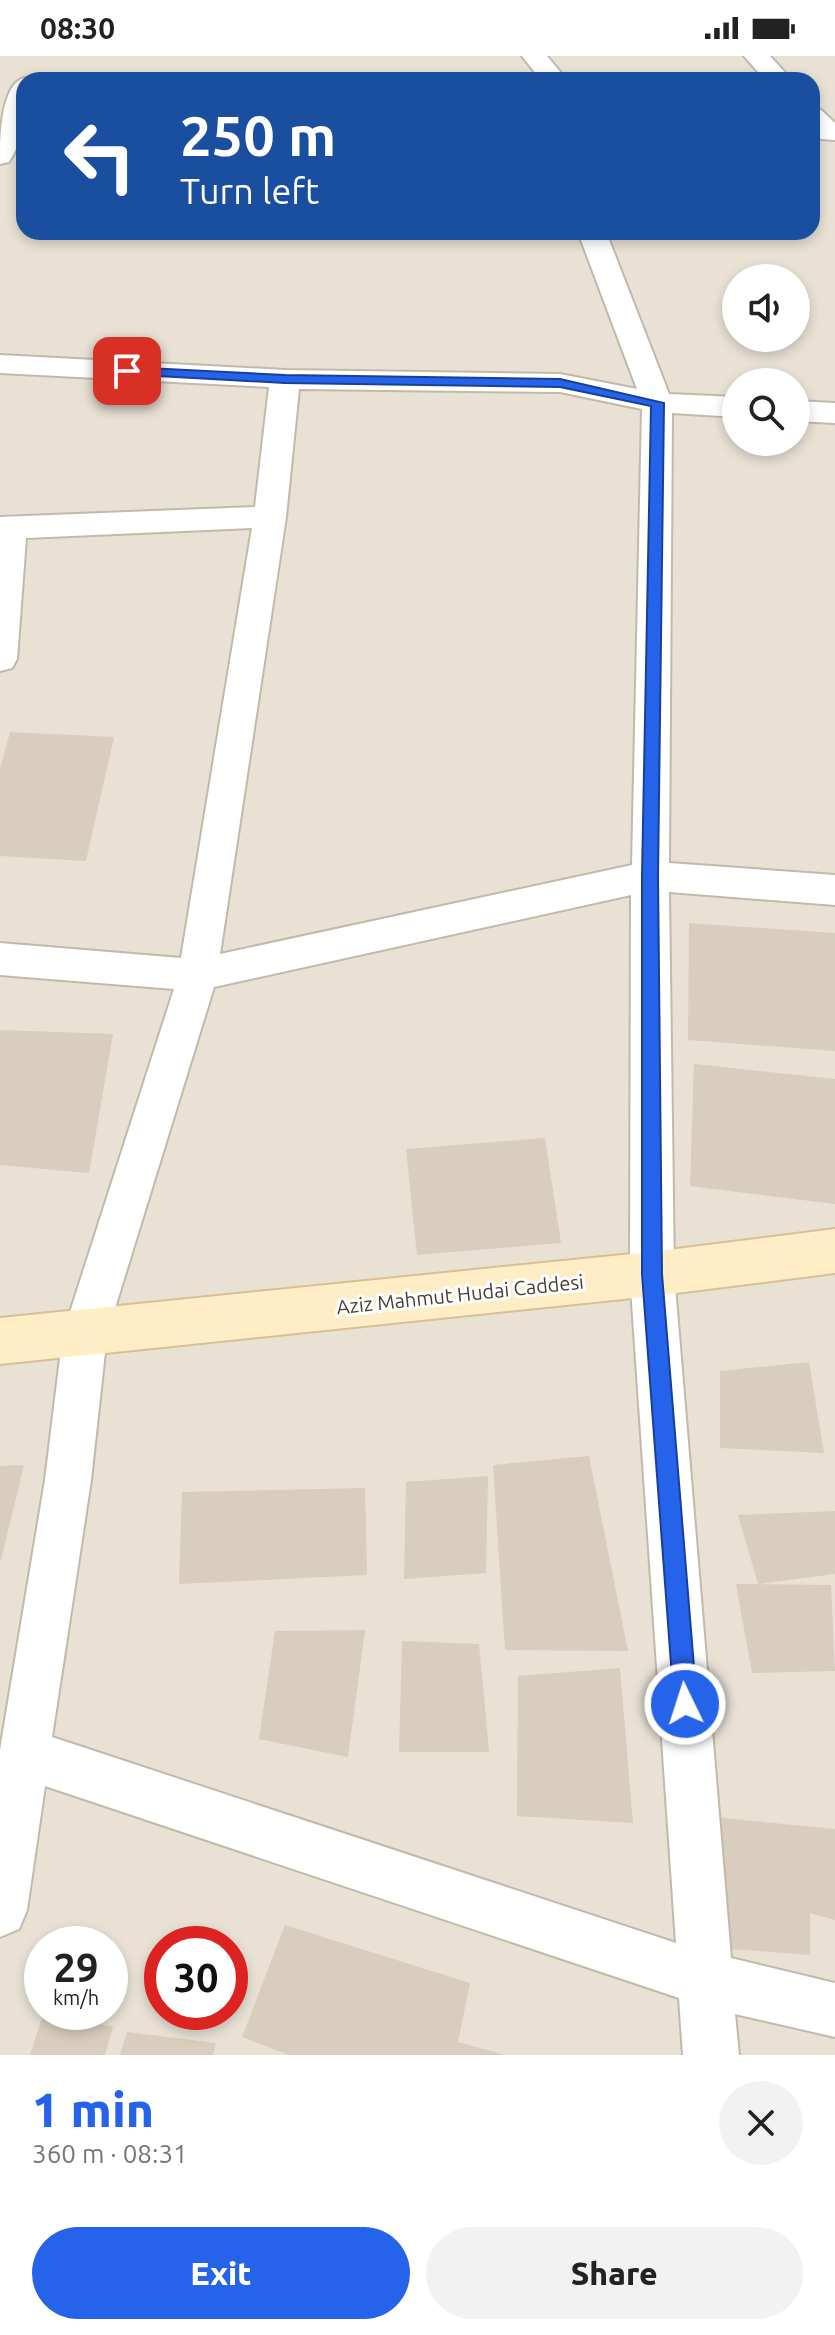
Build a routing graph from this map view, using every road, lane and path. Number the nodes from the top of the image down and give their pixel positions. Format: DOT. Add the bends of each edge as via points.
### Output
graph roads {
  1 [pos="534,56"];
  2 [pos="756,56"];
  3 [pos="547,72"];
  4 [pos="771,72"];
  5 [pos="16,110"];
  6 [pos="0,156"];
  7 [pos="595,240"];
  8 [pos="0,364"];
  9 [pos="285,379"];
  10 [pos="657,403"];
  11 [pos="722,406"];
  12 [pos="810,412"];
  13 [pos="835,413"];
  14 [pos="270,517"];
  15 [pos="6,528"];
  16 [pos="0,659"];
  17 [pos="650,876"];
  18 [pos="835,890"];
  19 [pos="0,959"];
  20 [pos="198,975"];
  21 [pos="835,1251"];
  22 [pos="652,1274"];
  23 [pos="0,1329"];
  24 [pos="85,1334"];
  25 [pos="0,1341"];
  26 [pos="26,1754"];
  27 [pos="0,1910"];
  28 [pos="707,1980"];
  29 [pos="835,2010"];
  30 [pos="711,2055"];
  1 -- 3 [label="street"];
  2 -- 4 [label="street"];
  5 -- 6 [label="street"];
  7 -- 10 [label="street"];
  8 -- 9 [label="street"];
  9 -- 10 [label="street" via="560,383"];
  9 -- 14 [label="street"];
  10 -- 11 [label="street"];
  10 -- 17 [label="street"];
  12 -- 13 [label="street"];
  14 -- 15 [label="street"];
  14 -- 20 [label="street"];
  15 -- 16 [label="street"];
  17 -- 18 [label="street"];
  17 -- 20 [label="street"];
  17 -- 22 [label="street"];
  19 -- 20 [label="street"];
  20 -- 24 [label="street"];
  21 -- 22 [label="street, Aziz Mahmut Hudai Caddesi"];
  22 -- 24 [label="street, Aziz Mahmut Hudai Caddesi"];
  22 -- 28 [label="street"];
  23 -- 24 [label="street, Aziz Mahmut Hudai Caddesi"];
  24 -- 25 [label="street, Aziz Mahmut Hudai Caddesi"];
  24 -- 26 [label="street"];
  26 -- 27 [label="street"];
  26 -- 28 [label="street"];
  28 -- 29 [label="street"];
  28 -- 30 [label="street"];
}
